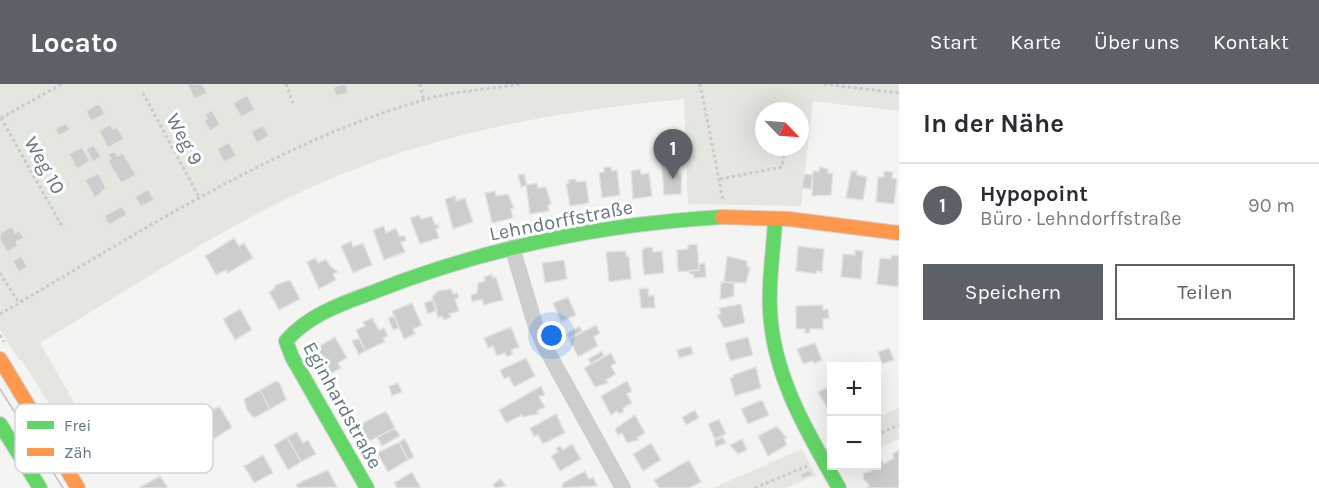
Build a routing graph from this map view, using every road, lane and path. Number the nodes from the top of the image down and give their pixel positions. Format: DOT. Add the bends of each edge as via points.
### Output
graph roads {
  1 [pos="62,84"];
  2 [pos="286,84"];
  3 [pos="420,84"];
  4 [pos="522,84"];
  5 [pos="700,84"];
  6 [pos="824,84"];
  7 [pos="881,84"];
  8 [pos="880,91"];
  9 [pos="143,93"];
  10 [pos="899,93"];
  11 [pos="424,100"];
  12 [pos="293,103"];
  13 [pos="1,118"];
  14 [pos="784,156"];
  15 [pos="720,179"];
  16 [pos="722,196"];
  17 [pos="200,199"];
  18 [pos="775,219"];
  19 [pos="63,228"];
  20 [pos="899,233"];
  21 [pos="512,247"];
  22 [pos="0,273"];
  23 [pos="19,303"];
  24 [pos="0,314"];
  25 [pos="286,341"];
  26 [pos="0,359"];
  27 [pos="27,404"];
  28 [pos="0,424"];
  29 [pos="899,425"];
  30 [pos="881,433"];
  31 [pos="15,448"];
  32 [pos="813,463"];
  33 [pos="31,473"];
  34 [pos="69,473"];
  35 [pos="40,488"];
  36 [pos="78,488"];
  37 [pos="367,488"];
  38 [pos="623,488"];
  39 [pos="755,488"];
  40 [pos="839,488"];
  1 -- 13 [label="path"];
  2 -- 12 [label="path"];
  3 -- 11 [label="path"];
  4 -- 11 [label="path"];
  5 -- 15 [label="path"];
  6 -- 8 [label="path"];
  7 -- 8 [label="path"];
  8 -- 10 [label="path"];
  9 -- 17 [label="path, Weg 9"];
  11 -- 17 [label="path" via="316,139"];
  13 -- 19 [label="path, Weg 10"];
  14 -- 15 [label="path" via="782,167"];
  15 -- 16 [label="path"];
  17 -- 23 [label="path"];
  18 -- 20 [label="street, Lehndorffstraße"];
  18 -- 21 [label="street, Lehndorffstraße" via="724,217 657,222 585,231"];
  18 -- 40 [label="street" via="770,310 778,363 794,410"];
  21 -- 25 [label="street, Lehndorffstraße" via="400,281 302,326"];
  21 -- 38 [label="street" via="545,347"];
  22 -- 23 [label="path"];
  23 -- 24 [label="path"];
  25 -- 37 [label="street, Eginhardstraße"];
  26 -- 27 [label="street"];
  28 -- 31 [label="street"];
  29 -- 30 [label="path"];
  32 -- 39 [label="path"];
  33 -- 35 [label="street"];
  34 -- 36 [label="street"];
}
